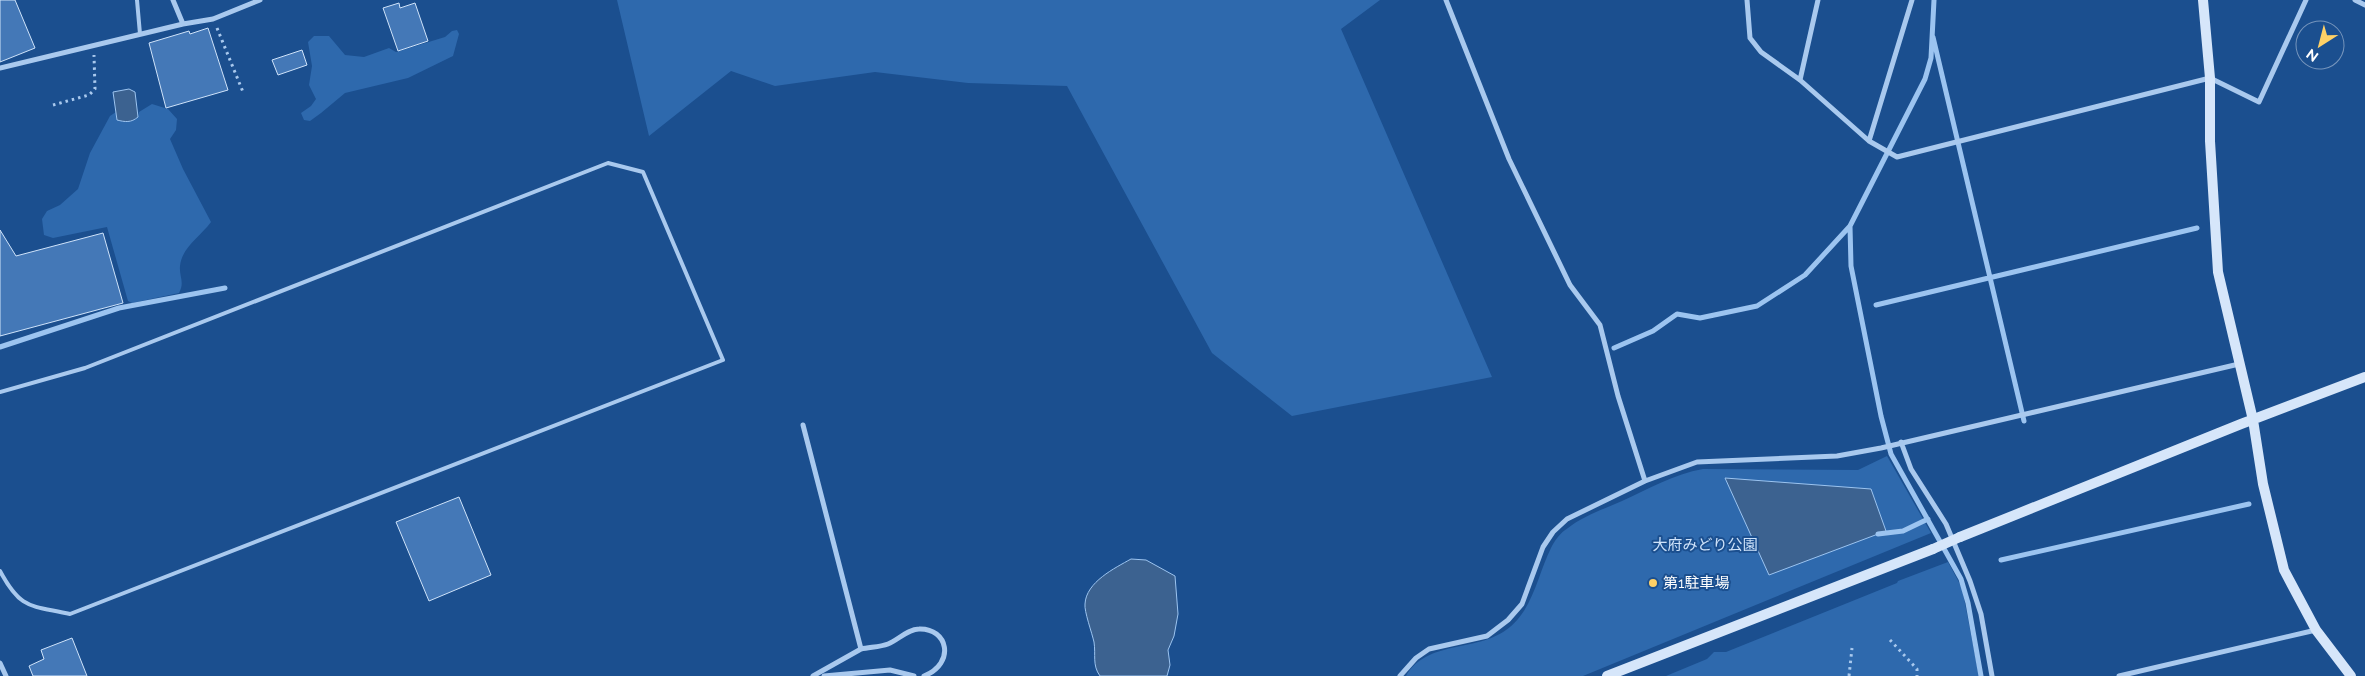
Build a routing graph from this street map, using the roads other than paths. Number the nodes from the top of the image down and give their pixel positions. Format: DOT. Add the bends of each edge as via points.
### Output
graph roads {
  1 [pos="137,0"];
  2 [pos="173,0"];
  3 [pos="260,0"];
  4 [pos="1446,0"];
  5 [pos="1747,0"];
  6 [pos="1818,0"];
  7 [pos="1912,0"];
  8 [pos="2203,0"];
  9 [pos="2306,0"];
  10 [pos="2355,0"];
  11 [pos="2365,5"];
  12 [pos="184,24"];
  13 [pos="140,34"];
  14 [pos="0,68"];
  15 [pos="2210,78"];
  16 [pos="1800,80"];
  17 [pos="1869,141"];
  18 [pos="2239,364"];
  19 [pos="2365,377"];
  20 [pos="0,392"];
  21 [pos="2253,420"];
  22 [pos="803,424"];
  23 [pos="1899,443"];
  24 [pos="1645,481"];
  25 [pos="0,571"];
  26 [pos="2316,630"];
  27 [pos="861,649"];
  28 [pos="0,663"];
  29 [pos="6,676"];
  30 [pos="813,676"];
  31 [pos="824,676"];
  32 [pos="914,676"];
  33 [pos="924,676"];
  34 [pos="1400,676"];
  35 [pos="1607,676"];
  36 [pos="1992,676"];
  37 [pos="2119,676"];
  38 [pos="2351,676"];
  1 -- 13 [label="lane"];
  2 -- 12 [label="street"];
  3 -- 12 [label="street" via="213,19"];
  4 -- 24 [label="street" via="1509,159 1570,285 1600,325"];
  5 -- 16 [label="street" via="1750,38 1761,52"];
  6 -- 16 [label="street"];
  7 -- 17 [label="street"];
  8 -- 15 [label="street"];
  9 -- 15 [label="street" via="2259,102"];
  10 -- 11 [label="street"];
  12 -- 13 [label="street"];
  13 -- 14 [label="street"];
  15 -- 17 [label="street" via="1897,157"];
  15 -- 18 [label="street" via="2210,141 2218,272"];
  16 -- 17 [label="street"];
  18 -- 21 [label="street"];
  18 -- 23 [label="street"];
  19 -- 21 [label="street"];
  20 -- 25 [label="lane" via="85,368 608,163 643,172 723,360 70,614 25,604 11,592"];
  21 -- 26 [label="street" via="2263,484 2284,570"];
  21 -- 35 [label="street, bridge"];
  22 -- 27 [label="street"];
  23 -- 24 [label="street" via="1837,456 1697,462"];
  23 -- 36 [label="street" via="1911,469 1946,524 1970,581 1981,614"];
  24 -- 34 [label="street" via="1567,520 1553,532 1543,547 1522,604 1508,620 1487,636 1429,649"];
  26 -- 37 [label="street"];
  26 -- 38 [label="street"];
  27 -- 30 [label="street"];
  27 -- 33 [label="street" via="887,644 916,629 928,629 939,637 946,651 936,671"];
  28 -- 29 [label="street"];
  31 -- 32 [label="street" via="890,670"];
}
